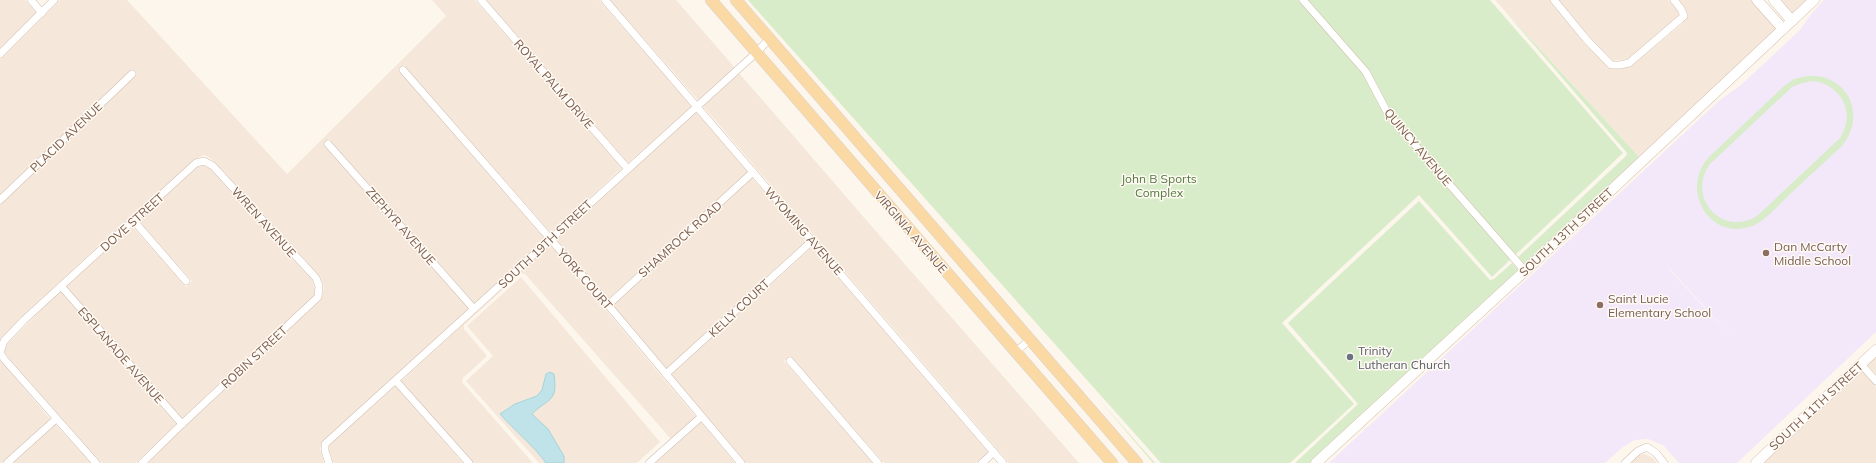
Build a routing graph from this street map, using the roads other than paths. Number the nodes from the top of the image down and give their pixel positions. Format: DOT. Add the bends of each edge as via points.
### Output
graph roads {
  1 [pos="31,0"];
  2 [pos="54,0"];
  3 [pos="481,0"];
  4 [pos="605,0"];
  5 [pos="711,0"];
  6 [pos="736,0"];
  7 [pos="1303,0"];
  8 [pos="1554,0"];
  9 [pos="1674,0"];
  10 [pos="1757,0"];
  11 [pos="1774,0"];
  12 [pos="1814,0"];
  13 [pos="42,12"];
  14 [pos="1792,21"];
  15 [pos="1783,29"];
  16 [pos="769,38"];
  17 [pos="756,53"];
  18 [pos="0,54"];
  19 [pos="404,70"];
  20 [pos="132,74"];
  21 [pos="697,106"];
  22 [pos="328,144"];
  23 [pos="204,161"];
  24 [pos="627,168"];
  25 [pos="753,172"];
  26 [pos="0,200"];
  27 [pos="133,220"];
  28 [pos="550,239"];
  29 [pos="812,241"];
  30 [pos="1525,271"];
  31 [pos="186,281"];
  32 [pos="61,286"];
  33 [pos="319,286"];
  34 [pos="608,305"];
  35 [pos="474,309"];
  36 [pos="1030,340"];
  37 [pos="1876,350"];
  38 [pos="1015,352"];
  39 [pos="790,361"];
  40 [pos="1861,364"];
  41 [pos="666,374"];
  42 [pos="396,381"];
  43 [pos="1876,381"];
  44 [pos="701,417"];
  45 [pos="56,418"];
  46 [pos="182,424"];
  47 [pos="994,452"];
  48 [pos="7,463"];
  49 [pos="96,463"];
  50 [pos="142,463"];
  51 [pos="329,463"];
  52 [pos="469,463"];
  53 [pos="649,463"];
  54 [pos="741,463"];
  55 [pos="878,463"];
  56 [pos="982,463"];
  57 [pos="1003,463"];
  58 [pos="1112,463"];
  59 [pos="1137,463"];
  60 [pos="1316,463"];
  61 [pos="1625,463"];
  62 [pos="1664,463"];
  63 [pos="1756,463"];
  1 -- 13 [label="street"];
  2 -- 13 [label="street"];
  3 -- 24 [label="street, ROYAL PALM DRIVE"];
  4 -- 21 [label="street, WYOMING AVENUE"];
  5 -- 17 [label="main road, VIRGINIA AVENUE"];
  6 -- 16 [label="main road, VIRGINIA AVENUE"];
  7 -- 30 [label="street, QUINCY AVENUE" via="1366,72 1386,110"];
  8 -- 9 [label="street" via="1611,65 1620,65 1629,63 1684,16"];
  10 -- 15 [label="street"];
  11 -- 14 [label="street"];
  12 -- 14 [label="street, SOUTH 13TH STREET"];
  13 -- 18 [label="street"];
  14 -- 15 [label="street, SOUTH 13TH STREET"];
  15 -- 30 [label="street, SOUTH 13TH STREET"];
  16 -- 17 [label="street, SOUTH 19TH STREET"];
  16 -- 36 [label="main road, VIRGINIA AVENUE"];
  17 -- 21 [label="street, SOUTH 19TH STREET"];
  17 -- 38 [label="main road, VIRGINIA AVENUE"];
  19 -- 28 [label="street, YORK COURT"];
  20 -- 26 [label="street, PLACID AVENUE"];
  21 -- 24 [label="street, SOUTH 19TH STREET"];
  21 -- 25 [label="street, WYOMING AVENUE"];
  22 -- 35 [label="street, ZEPHYR AVENUE"];
  23 -- 27 [label="street, DOVE STREET" via="196,163"];
  23 -- 33 [label="street, WREN AVENUE" via="213,166 316,278"];
  24 -- 28 [label="street, SOUTH 19TH STREET"];
  25 -- 29 [label="street, WYOMING AVENUE"];
  25 -- 34 [label="street, SHAMROCK ROAD"];
  27 -- 31 [label="street"];
  27 -- 32 [label="street, DOVE STREET"];
  28 -- 34 [label="street, YORK COURT"];
  28 -- 35 [label="street, SOUTH 19TH STREET"];
  29 -- 41 [label="street, KELLY COURT"];
  29 -- 47 [label="street, WYOMING AVENUE"];
  30 -- 60 [label="street, SOUTH 13TH STREET"];
  32 -- 45 [label="street, DOVE STREET" via="4,341 0,353"];
  32 -- 46 [label="street, ESPLANADE AVENUE"];
  33 -- 46 [label="street, ROBIN STREET" via="318,297"];
  34 -- 41 [label="street, YORK COURT"];
  35 -- 42 [label="street, SOUTH 19TH STREET"];
  36 -- 38 [label="street"];
  36 -- 59 [label="main road, VIRGINIA AVENUE"];
  37 -- 40 [label="street, SOUTH 11TH STREET"];
  38 -- 58 [label="main road, VIRGINIA AVENUE"];
  39 -- 55 [label="street"];
  40 -- 43 [label="street"];
  40 -- 63 [label="street, SOUTH 11TH STREET"];
  41 -- 44 [label="street, YORK COURT"];
  42 -- 51 [label="street, SOUTH 19TH STREET" via="326,444 325,451"];
  42 -- 52 [label="street"];
  44 -- 53 [label="street"];
  44 -- 54 [label="street, YORK COURT"];
  45 -- 48 [label="street"];
  45 -- 49 [label="street"];
  46 -- 50 [label="street, ROBIN STREET"];
  47 -- 56 [label="street"];
  47 -- 57 [label="street, WYOMING AVENUE"];
  61 -- 62 [label="street" via="1638,451 1648,447"];
}
